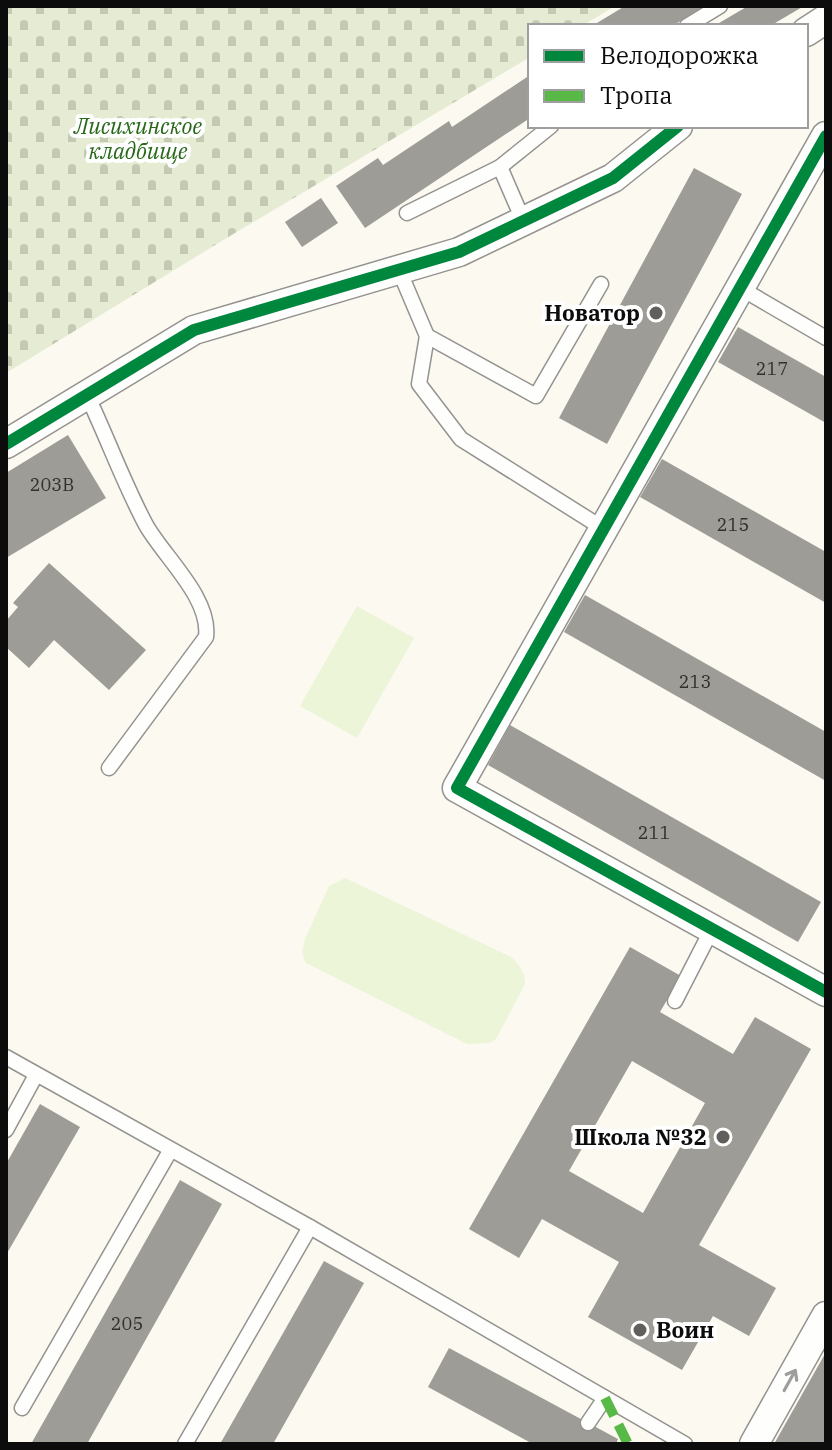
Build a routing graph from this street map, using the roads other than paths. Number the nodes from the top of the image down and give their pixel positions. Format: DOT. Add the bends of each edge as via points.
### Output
graph roads {
  1 [pos="720,6"];
  2 [pos="826,19"];
  3 [pos="690,24"];
  4 [pos="808,31"];
  5 [pos="549,128"];
  6 [pos="676,128"];
  7 [pos="826,136"];
  8 [pos="500,167"];
  9 [pos="407,213"];
  10 [pos="523,220"];
  11 [pos="399,270"];
  12 [pos="601,284"];
  13 [pos="740,288"];
  14 [pos="427,336"];
  15 [pos="826,338"];
  16 [pos="87,395"];
  17 [pos="6,444"];
  18 [pos="604,529"];
  19 [pos="109,768"];
  20 [pos="712,929"];
  21 [pos="826,992"];
  22 [pos="675,1001"];
  23 [pos="6,1057"];
  24 [pos="36,1075"];
  25 [pos="6,1130"];
  26 [pos="170,1151"];
  27 [pos="310,1227"];
  28 [pos="826,1316"];
  29 [pos="605,1398"];
  30 [pos="22,1408"];
  31 [pos="588,1423"];
  32 [pos="185,1444"];
  33 [pos="685,1444"];
  34 [pos="754,1444"];
  1 -- 3 [label="lane"];
  2 -- 4 [label="street"];
  5 -- 8 [label="lane"];
  6 -- 10 [label="street" via="613,178"];
  7 -- 13 [label="street"];
  8 -- 9 [label="lane"];
  8 -- 10 [label="lane"];
  10 -- 11 [label="street" via="459,252"];
  11 -- 14 [label="lane"];
  11 -- 16 [label="street" via="194,330"];
  12 -- 14 [label="lane" via="536,396"];
  13 -- 15 [label="lane"];
  13 -- 18 [label="street"];
  14 -- 18 [label="lane" via="419,384 461,439"];
  16 -- 17 [label="street"];
  16 -- 19 [label="lane" via="147,525 196,596 207,627 206,637"];
  18 -- 20 [label="street" via="457,788"];
  20 -- 21 [label="street"];
  20 -- 22 [label="lane"];
  23 -- 24 [label="lane"];
  24 -- 25 [label="lane"];
  24 -- 26 [label="lane"];
  26 -- 27 [label="lane"];
  26 -- 30 [label="lane"];
  27 -- 29 [label="lane"];
  27 -- 32 [label="lane"];
  34 -- 28 [label="street, one-way"];
  29 -- 31 [label="lane"];
  29 -- 33 [label="lane"];
}
